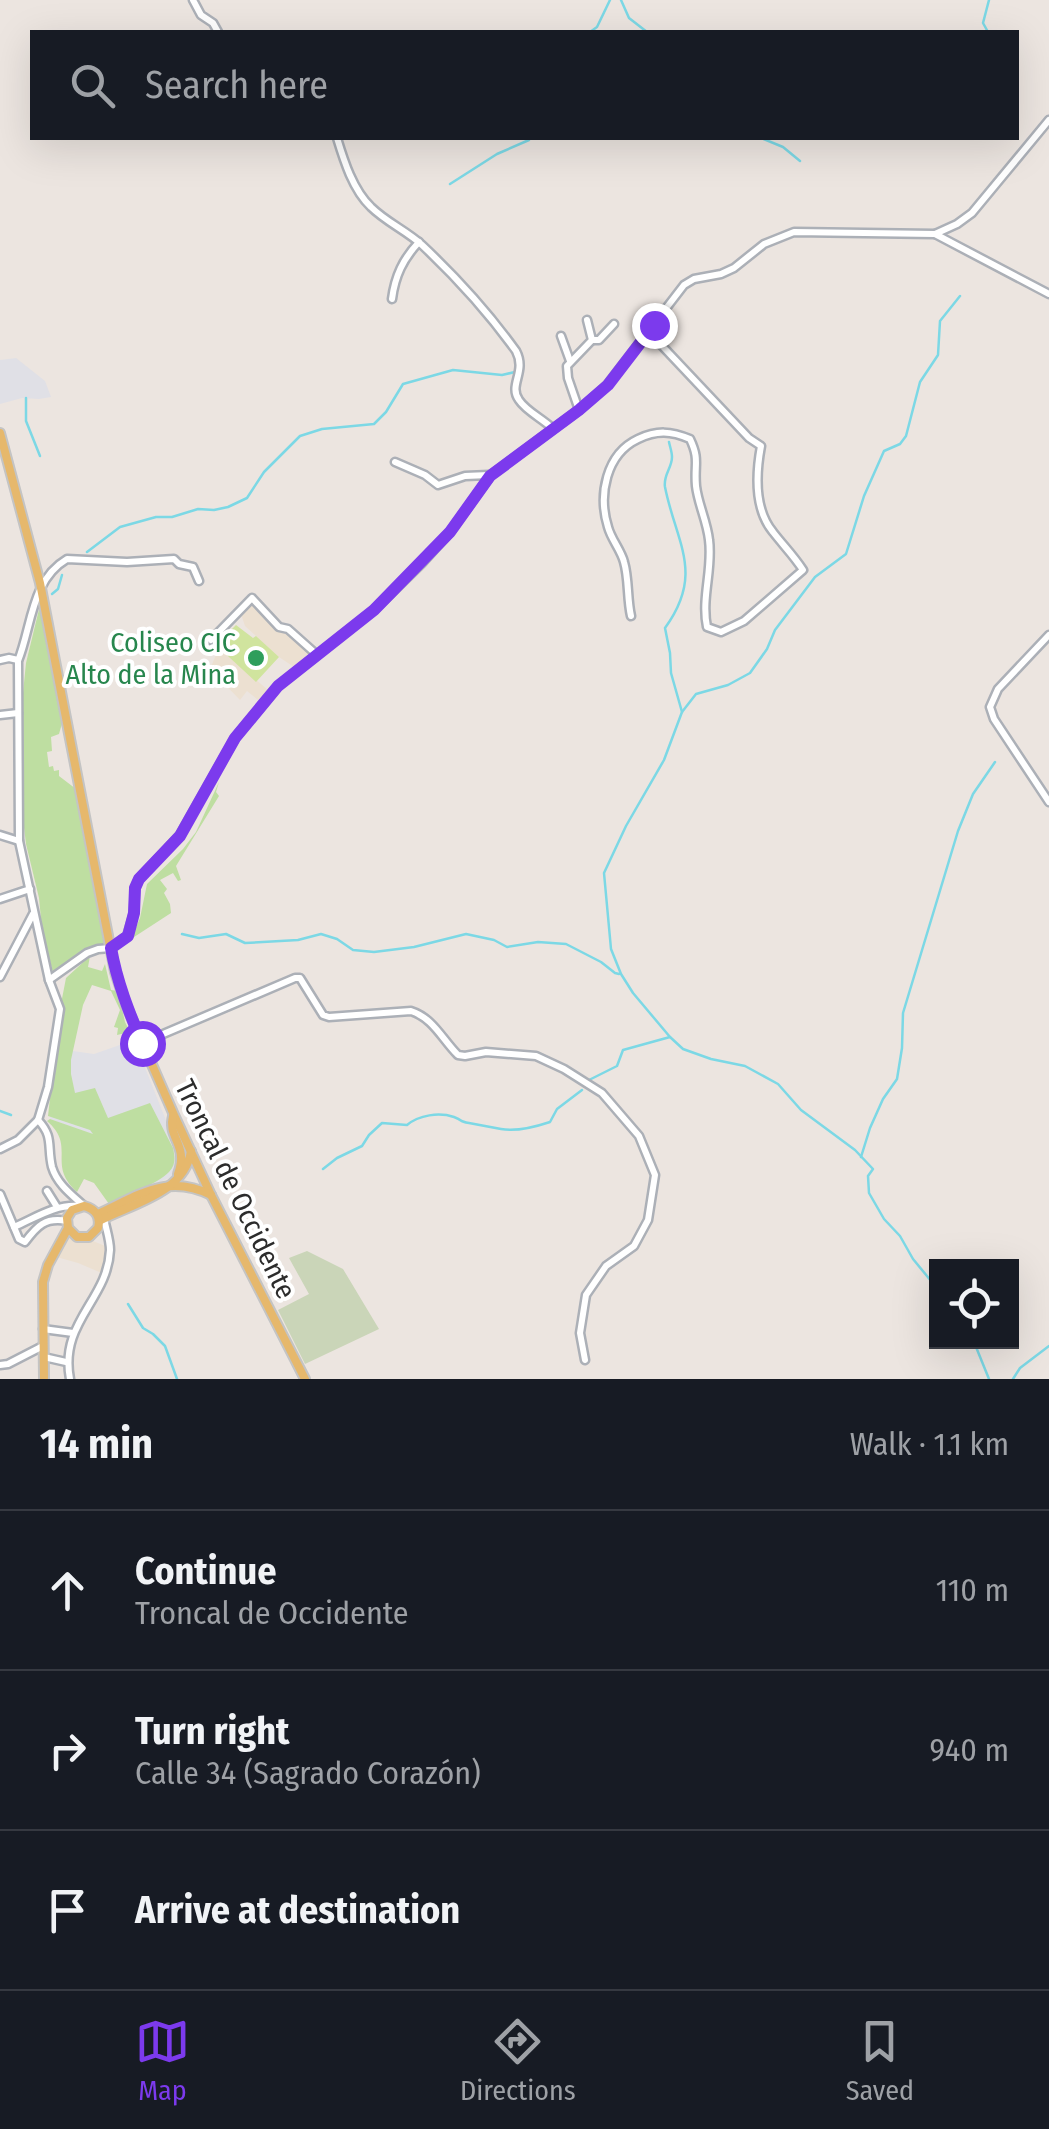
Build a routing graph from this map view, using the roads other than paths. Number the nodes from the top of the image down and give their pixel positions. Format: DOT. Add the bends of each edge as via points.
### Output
graph roads {
  1 [pos="193,0"];
  2 [pos="217,30"];
  3 [pos="1049,120"];
  4 [pos="338,140"];
  5 [pos="935,234"];
  6 [pos="419,242"];
  7 [pos="1049,294"];
  8 [pos="392,299"];
  9 [pos="587,320"];
  10 [pos="614,324"];
  11 [pos="649,332"];
  12 [pos="561,336"];
  13 [pos="592,340"];
  14 [pos="570,362"];
  15 [pos="579,410"];
  16 [pos="552,428"];
  17 [pos="0,433"];
  18 [pos="395,462"];
  19 [pos="490,476"];
  20 [pos="199,581"];
  21 [pos="42,590"];
  22 [pos="631,616"];
  23 [pos="1049,635"];
  24 [pos="212,640"];
  25 [pos="316,654"];
  26 [pos="0,660"];
  27 [pos="18,660"];
  28 [pos="18,713"];
  29 [pos="0,715"];
  30 [pos="1049,802"];
  31 [pos="0,835"];
  32 [pos="19,842"];
  33 [pos="30,889"];
  34 [pos="0,899"];
  35 [pos="34,913"];
  36 [pos="111,948"];
  37 [pos="0,977"];
  38 [pos="50,980"];
  39 [pos="142,1043"];
  40 [pos="174,1115"];
  41 [pos="38,1120"];
  42 [pos="0,1149"];
  43 [pos="191,1151"];
  44 [pos="169,1185"];
  45 [pos="48,1192"];
  46 [pos="0,1194"];
  47 [pos="211,1195"];
  48 [pos="82,1206"];
  49 [pos="57,1208"];
  50 [pos="100,1218"];
  51 [pos="67,1225"];
  52 [pos="14,1227"];
  53 [pos="43,1329"];
  54 [pos="73,1332"];
  55 [pos="43,1346"];
  56 [pos="44,1357"];
  57 [pos="585,1360"];
  58 [pos="66,1362"];
  59 [pos="0,1366"];
  60 [pos="44,1379"];
  61 [pos="70,1379"];
  62 [pos="304,1379"];
  1 -- 2 [label="street"];
  3 -- 5 [label="street" via="972,213"];
  4 -- 6 [label="street" via="360,194"];
  5 -- 7 [label="street"];
  5 -- 11 [label="street" via="782,236 734,268 684,285"];
  6 -- 8 [label="street" via="400,268"];
  6 -- 16 [label="street" via="516,350 519,402"];
  9 -- 13 [label="street"];
  10 -- 13 [label="street"];
  11 -- 15 [label="street"];
  11 -- 22 [label="street" via="760,446 760,502 770,529 803,570 744,621 721,632 707,627 710,542 698,503 697,454 690,439 653,432 613,460 606,481 608,529 624,562"];
  12 -- 14 [label="street"];
  13 -- 14 [label="street"];
  14 -- 15 [label="street"];
  15 -- 16 [label="street"];
  16 -- 19 [label="street"];
  17 -- 21 [label="main road, Troncal de Occidente"];
  18 -- 19 [label="street" via="438,485"];
  19 -- 25 [label="street" via="422,563"];
  20 -- 21 [label="street" via="193,567 174,559 67,559"];
  21 -- 27 [label="street"];
  21 -- 36 [label="main road, Troncal de Occidente"];
  23 -- 30 [label="street" via="998,688 990,706"];
  24 -- 25 [label="street" via="252,598"];
  25 -- 36 [label="street" via="242,728 189,824 139,879 128,936"];
  26 -- 27 [label="street"];
  27 -- 28 [label="street"];
  28 -- 29 [label="street"];
  28 -- 32 [label="street"];
  31 -- 32 [label="street"];
  32 -- 33 [label="street"];
  33 -- 34 [label="street"];
  33 -- 35 [label="street"];
  35 -- 37 [label="street"];
  35 -- 38 [label="street"];
  36 -- 38 [label="street" via="87,953"];
  36 -- 39 [label="main road, Troncal de Occidente"];
  38 -- 41 [label="street" via="60,1009"];
  39 -- 40 [label="main road, Troncal de Occidente"];
  39 -- 57 [label="street" via="300,978 329,1017 411,1011 432,1023 458,1056 536,1056 602,1093 639,1136 656,1175 648,1220 634,1246 606,1266 586,1295 580,1333"];
  40 -- 43 [label="main road, Troncal de Occidente"];
  40 -- 44 [label="main road" via="171,1125 183,1157"];
  41 -- 42 [label="street"];
  41 -- 48 [label="street" via="48,1132 55,1175"];
  43 -- 44 [label="main road" via="187,1167"];
  43 -- 47 [label="main road, Troncal de Occidente"];
  44 -- 47 [label="main road"];
  44 -- 50 [label="main road"];
  45 -- 49 [label="street"];
  46 -- 52 [label="street"];
  47 -- 62 [label="main road, Troncal de Occidente"];
  48 -- 49 [label="street"];
  48 -- 50 [label="main road"];
  48 -- 51 [label="main road" via="72,1210"];
  49 -- 52 [label="street"];
  50 -- 51 [label="main road" via="96,1232 85,1238"];
  50 -- 54 [label="street" via="108,1261"];
  51 -- 52 [label="street" via="43,1222 22,1241"];
  51 -- 53 [label="main road" via="43,1282"];
  53 -- 54 [label="street"];
  53 -- 55 [label="main road"];
  54 -- 58 [label="street"];
  55 -- 56 [label="main road"];
  55 -- 59 [label="street"];
  56 -- 58 [label="street"];
  56 -- 60 [label="main road"];
  58 -- 61 [label="street"];
}
